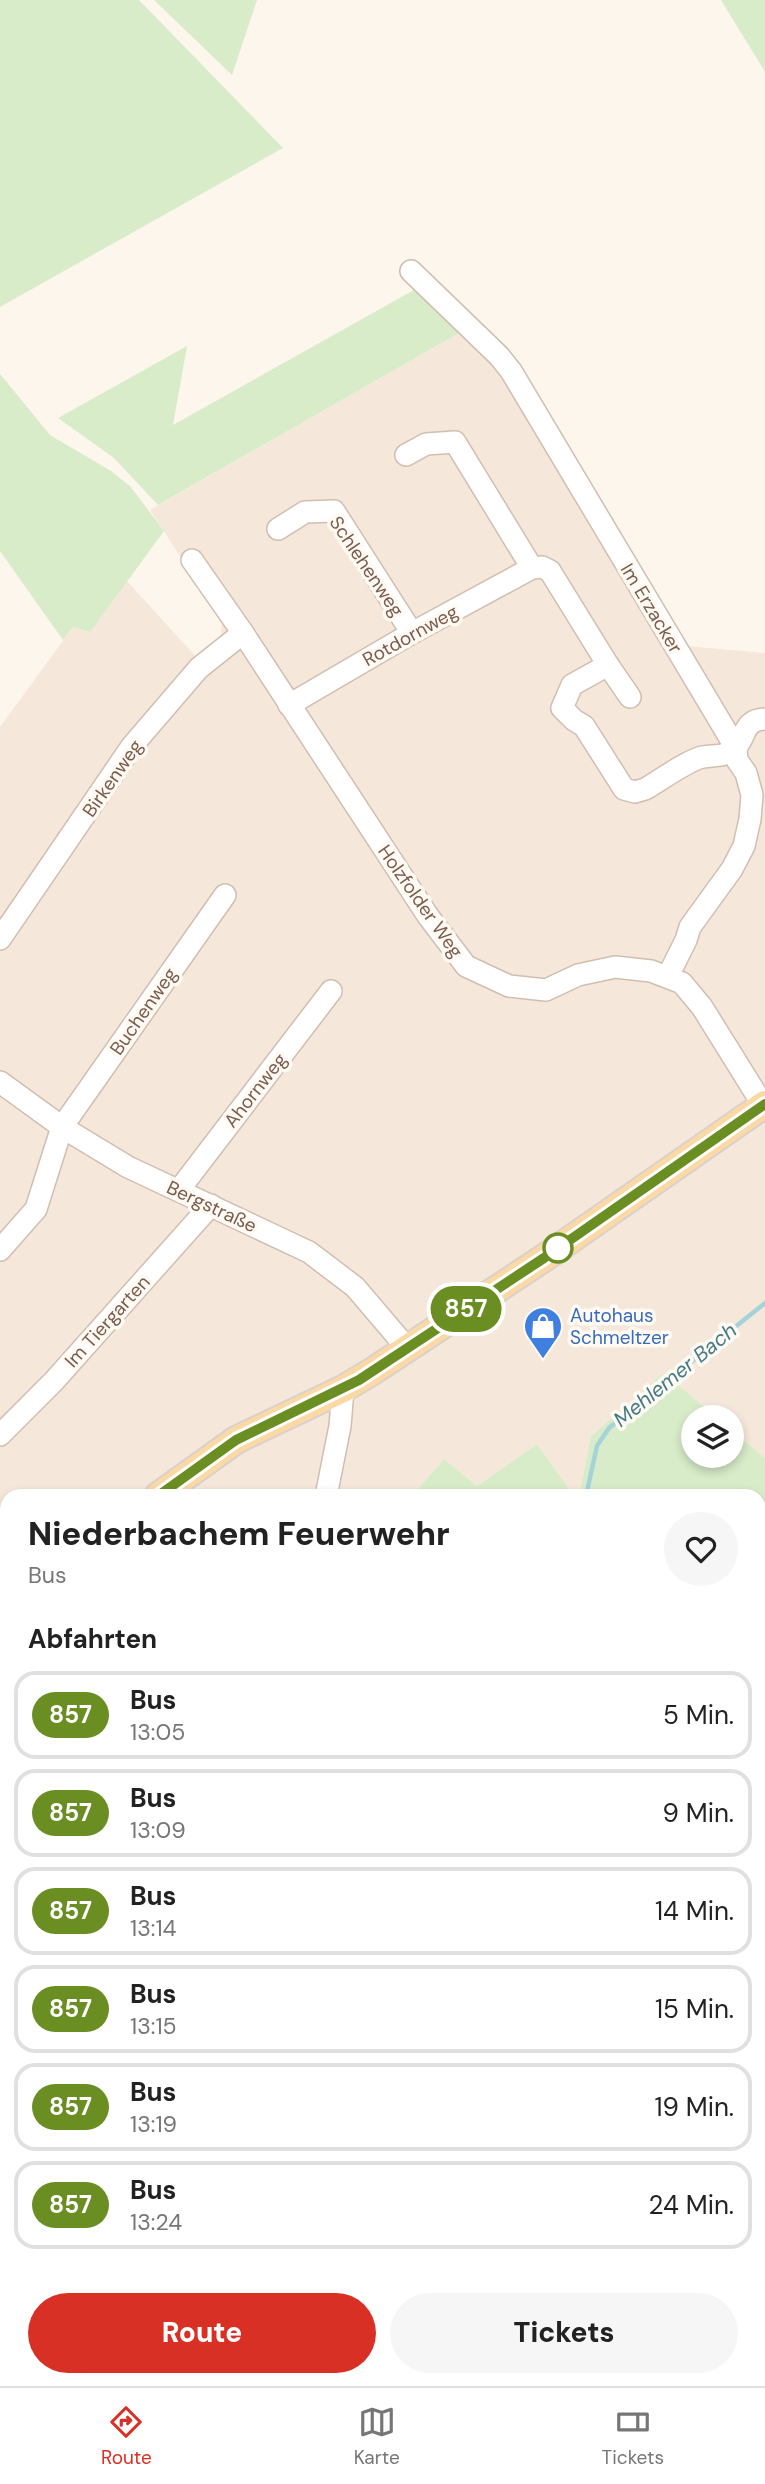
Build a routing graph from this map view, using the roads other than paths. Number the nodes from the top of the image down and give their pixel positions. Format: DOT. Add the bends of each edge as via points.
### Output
graph roads {
  1 [pos="411,271"];
  2 [pos="406,455"];
  3 [pos="278,529"];
  4 [pos="192,560"];
  5 [pos="532,568"];
  6 [pos="243,633"];
  7 [pos="412,633"];
  8 [pos="608,665"];
  9 [pos="630,697"];
  10 [pos="289,705"];
  11 [pos="765,719"];
  12 [pos="736,748"];
  13 [pos="225,895"];
  14 [pos="0,939"];
  15 [pos="668,976"];
  16 [pos="331,991"];
  17 [pos="0,1082"];
  18 [pos="764,1105"];
  19 [pos="62,1127"];
  20 [pos="179,1189"];
  21 [pos="211,1205"];
  22 [pos="0,1250"];
  23 [pos="407,1348"];
  24 [pos="343,1389"];
  25 [pos="0,1435"];
  26 [pos="168,1489"];
  27 [pos="327,1489"];
  1 -- 12 [label="street, Im Erzacker" via="511,371"];
  2 -- 5 [label="street" via="426,443 455,442"];
  3 -- 7 [label="street, Schlehenweg" via="305,512 334,511"];
  4 -- 6 [label="street, Holzfolder Weg"];
  5 -- 7 [label="street, Rotdornweg"];
  5 -- 8 [label="street" via="550,571"];
  6 -- 10 [label="street, Holzfolder Weg"];
  6 -- 14 [label="street, Birkenweg" via="199,668 132,746"];
  7 -- 10 [label="street, Rotdornweg"];
  8 -- 9 [label="street"];
  8 -- 12 [label="street" via="572,685 562,708 584,726 624,789 645,789 701,757 721,756"];
  10 -- 15 [label="street, Holzfolder Weg" via="466,966 509,986 546,990 578,975 615,967"];
  11 -- 12 [label="street" via="746,727"];
  12 -- 15 [label="street, Im Erzacker" via="752,795 744,846 690,927"];
  13 -- 19 [label="street, Buchenweg"];
  15 -- 18 [label="street, Holzfolder Weg" via="682,983 702,1007"];
  16 -- 20 [label="street, Ahornweg"];
  17 -- 19 [label="street, Bergstraße"];
  18 -- 23 [label="main road"];
  19 -- 20 [label="street, Bergstraße" via="128,1167"];
  19 -- 22 [label="street, Buchenweg" via="36,1209"];
  20 -- 21 [label="street, Bergstraße"];
  21 -- 23 [label="street, Bergstraße" via="309,1252 355,1287"];
  21 -- 25 [label="street, Im Tiergarten"];
  23 -- 24 [label="main road"];
  24 -- 26 [label="main road" via="236,1440"];
  24 -- 27 [label="street"];
}
